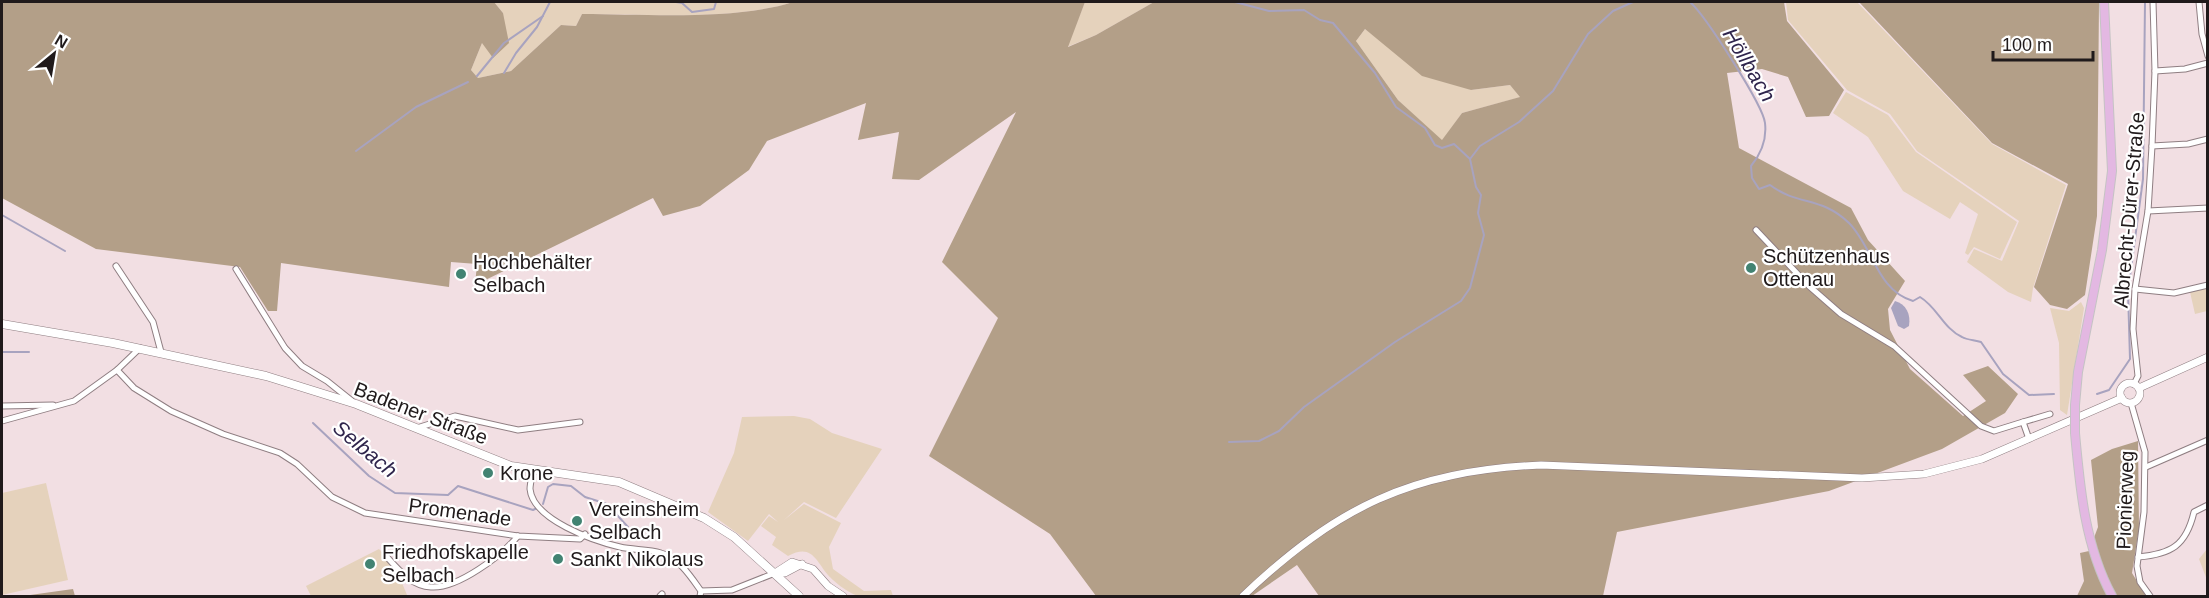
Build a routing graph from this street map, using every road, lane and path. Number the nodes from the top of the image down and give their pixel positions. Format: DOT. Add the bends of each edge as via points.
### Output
graph roads {
  1 [pos="2104,2"];
  2 [pos="2153,2"];
  3 [pos="2199,2"];
  4 [pos="2208,56"];
  5 [pos="2208,63"];
  6 [pos="2158,70"];
  7 [pos="2208,139"];
  8 [pos="2152,146"];
  9 [pos="2208,208"];
  10 [pos="2148,211"];
  11 [pos="1756,230"];
  12 [pos="116,267"];
  13 [pos="236,269"];
  14 [pos="2208,285"];
  15 [pos="2136,289"];
  16 [pos="2,324"];
  17 [pos="140,348"];
  18 [pos="161,352"];
  19 [pos="2208,357"];
  20 [pos="117,370"];
  21 [pos="2137,386"];
  22 [pos="2122,398"];
  23 [pos="2131,403"];
  24 [pos="356,404"];
  25 [pos="63,405"];
  26 [pos="2,406"];
  27 [pos="2050,414"];
  28 [pos="2,421"];
  29 [pos="579,422"];
  30 [pos="2023,422"];
  31 [pos="417,428"];
  32 [pos="2029,439"];
  33 [pos="2208,440"];
  34 [pos="2146,466"];
  35 [pos="533,471"];
  36 [pos="2208,505"];
  37 [pos="585,534"];
  38 [pos="518,536"];
  39 [pos="386,556"];
  40 [pos="2138,557"];
  41 [pos="775,573"];
  42 [pos="701,594"];
  43 [pos="799,597"];
  44 [pos="843,597"];
  45 [pos="1243,597"];
  46 [pos="2112,597"];
  47 [pos="2150,597"];
  1 -- 46 [label="main road, bridge" via="2112,171 2102,250 2078,372 2075,433 2080,493 2092,548"];
  2 -- 6 [label="street, Albrecht-Dürer-Straße"];
  3 -- 4 [label="street"];
  5 -- 6 [label="street"];
  6 -- 8 [label="street, Albrecht-Dürer-Straße"];
  7 -- 8 [label="street"];
  8 -- 10 [label="street, Albrecht-Dürer-Straße"];
  9 -- 10 [label="street"];
  10 -- 15 [label="street, Albrecht-Dürer-Straße"];
  11 -- 30 [label="street" via="1841,314 1894,346 1981,426 1994,431"];
  12 -- 18 [label="street" via="153,322"];
  13 -- 24 [label="street" via="285,348 302,366"];
  14 -- 15 [label="street" via="2174,293"];
  15 -- 21 [label="street, Albrecht-Dürer-Straße" via="2133,329"];
  16 -- 17 [label="main road, Badener Straße"];
  17 -- 18 [label="main road, Badener Straße"];
  17 -- 20 [label="street"];
  18 -- 24 [label="main road, Badener Straße" via="266,376"];
  19 -- 21 [label="street"];
  20 -- 25 [label="street"];
  20 -- 38 [label="street, Promenade" via="134,388 171,411 280,453 332,497 365,513"];
  21 -- 22 [label="street" via="2123,386"];
  21 -- 23 [label="street" via="2139,398"];
  22 -- 23 [label="street"];
  22 -- 32 [label="street"];
  23 -- 34 [label="street, Pionierweg"];
  24 -- 31 [label="main road, Badener Straße"];
  25 -- 26 [label="street"];
  25 -- 28 [label="street"];
  27 -- 30 [label="street"];
  29 -- 31 [label="street" via="518,430 455,416"];
  30 -- 32 [label="street"];
  31 -- 35 [label="main road, Badener Straße"];
  32 -- 45 [label="street" via="1957,467 1893,477 1583,465 1504,466 1468,471 1406,488 1347,514 1297,546"];
  33 -- 34 [label="street"];
  34 -- 40 [label="street, Pionierweg"];
  35 -- 37 [label="street" via="530,490 537,505 550,519"];
  35 -- 41 [label="main road, Badener Straße" via="595,477 644,491 704,518 734,537"];
  36 -- 40 [label="street" via="2194,512 2190,530 2173,549"];
  37 -- 38 [label="street, Promenade" via="580,539"];
  37 -- 42 [label="street" via="619,547 663,553 680,564"];
  38 -- 39 [label="street" via="507,549 473,572 450,584 431,588 403,575"];
  40 -- 47 [label="street, Pionierweg" via="2140,582"];
  41 -- 42 [label="street" via="732,590"];
  41 -- 43 [label="main road, Badener Straße"];
  41 -- 44 [label="street" via="788,563 802,564 813,569"];
}
